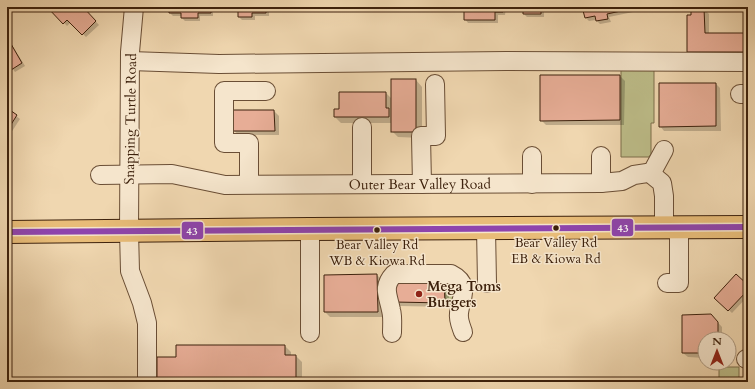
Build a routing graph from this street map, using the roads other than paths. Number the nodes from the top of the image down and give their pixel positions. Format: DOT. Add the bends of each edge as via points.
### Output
graph roads {
  1 [pos="134,7"];
  2 [pos="130,61"];
  3 [pos="748,62"];
  4 [pos="435,84"];
  5 [pos="266,91"];
  6 [pos="362,127"];
  7 [pos="664,150"];
  8 [pos="532,156"];
  9 [pos="601,156"];
  10 [pos="651,174"];
  11 [pos="100,175"];
  12 [pos="129,175"];
  13 [pos="249,184"];
  14 [pos="362,184"];
  15 [pos="422,184"];
  16 [pos="532,184"];
  17 [pos="601,184"];
  18 [pos="671,227"];
  19 [pos="748,227"];
  20 [pos="486,228"];
  21 [pos="310,229"];
  22 [pos="129,231"];
  23 [pos="7,232"];
  24 [pos="487,283"];
  25 [pos="667,283"];
  26 [pos="463,332"];
  27 [pos="310,333"];
  28 [pos="392,333"];
  29 [pos="147,382"];
  1 -- 2 [label="street, Snapping Turtle Road"];
  2 -- 3 [label="street" via="219,64"];
  2 -- 12 [label="street, Snapping Turtle Road"];
  4 -- 15 [label="street" via="436,136 421,136"];
  5 -- 13 [label="street" via="224,92 224,143 249,143"];
  6 -- 14 [label="street"];
  7 -- 10 [label="street"];
  8 -- 16 [label="street"];
  9 -- 17 [label="street"];
  10 -- 17 [label="street, Outer Bear Valley Road" via="642,173 622,181"];
  10 -- 18 [label="street" via="662,183"];
  11 -- 12 [label="street, Outer Bear Valley Road"];
  12 -- 13 [label="street, Outer Bear Valley Road" via="172,174 225,185"];
  12 -- 22 [label="street, Snapping Turtle Road"];
  13 -- 14 [label="street, Outer Bear Valley Road"];
  14 -- 15 [label="street, Outer Bear Valley Road"];
  15 -- 16 [label="street, Outer Bear Valley Road"];
  16 -- 17 [label="street, Outer Bear Valley Road"];
  18 -- 19 [label="main road"];
  18 -- 20 [label="main road"];
  18 -- 25 [label="street" via="679,283"];
  20 -- 21 [label="main road"];
  20 -- 24 [label="street"];
  21 -- 22 [label="main road"];
  21 -- 27 [label="street"];
  22 -- 23 [label="main road"];
  22 -- 29 [label="street, Snapping Turtle Road" via="130,271 147,323"];
  26 -- 28 [label="street" via="459,315 464,290 458,277 452,274 394,274 389,280 387,290"];
}
